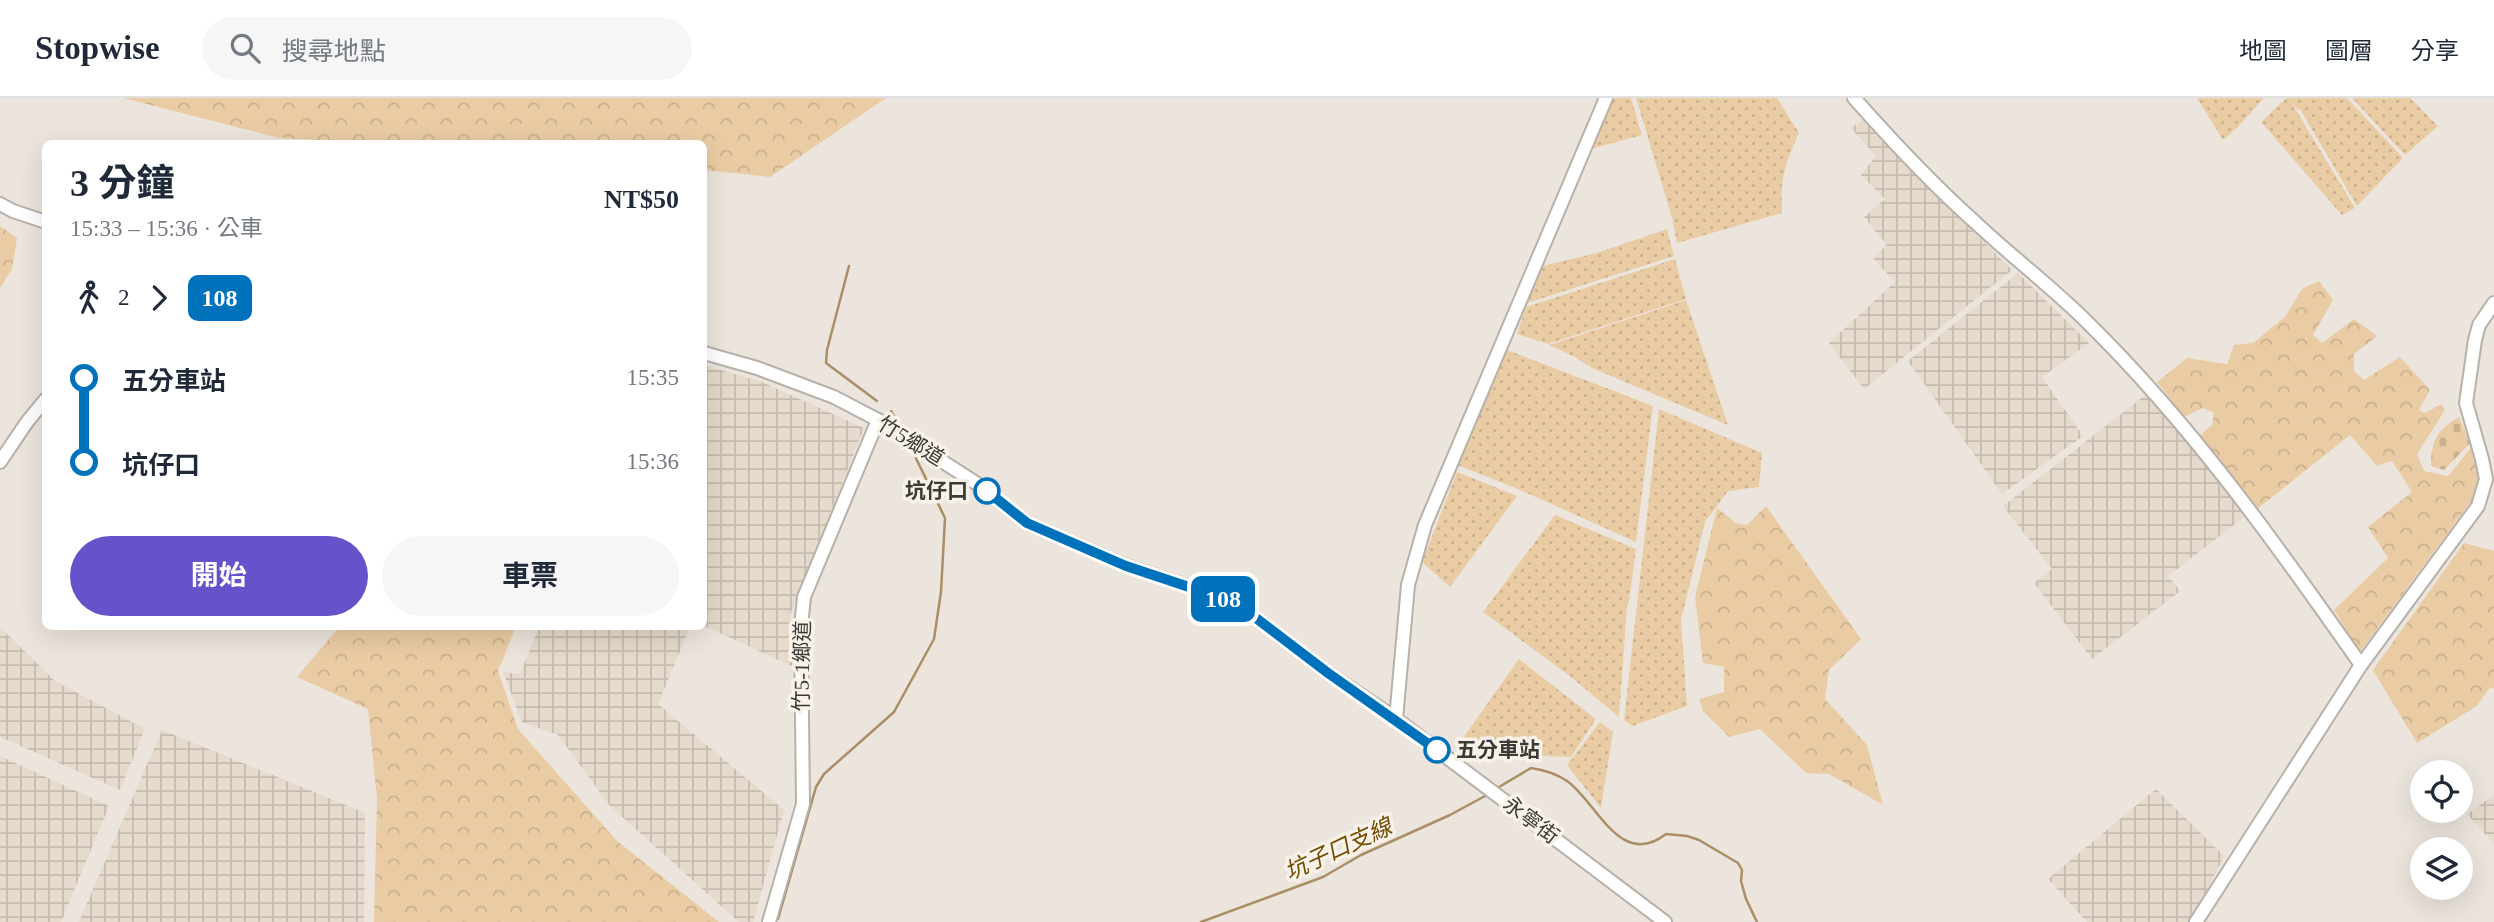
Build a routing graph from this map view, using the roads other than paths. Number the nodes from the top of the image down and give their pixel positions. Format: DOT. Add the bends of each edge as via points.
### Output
graph roads {
  1 [pos="1606,98"];
  2 [pos="1854,98"];
  3 [pos="0,204"];
  4 [pos="42,221"];
  5 [pos="2494,303"];
  6 [pos="707,354"];
  7 [pos="42,404"];
  8 [pos="878,420"];
  9 [pos="0,462"];
  10 [pos="2361,665"];
  11 [pos="1396,719"];
  12 [pos="769,922"];
  13 [pos="1665,922"];
  14 [pos="2196,922"];
  1 -- 11 [label="street" via="1425,525 1408,585"];
  2 -- 10 [label="street" via="1913,165 2086,321 2148,385 2218,468"];
  3 -- 4 [label="street"];
  5 -- 10 [label="street" via="2479,325 2466,403 2486,479 2478,506"];
  6 -- 8 [label="street, 竹5鄉道" via="834,397"];
  7 -- 9 [label="street"];
  8 -- 11 [label="street, 竹5鄉道" via="979,485 1027,523 1126,566 1244,609"];
  8 -- 12 [label="street, 竹5-1鄉道" via="804,597 803,804"];
  10 -- 14 [label="street"];
  11 -- 13 [label="street, 永寧街"];
}
